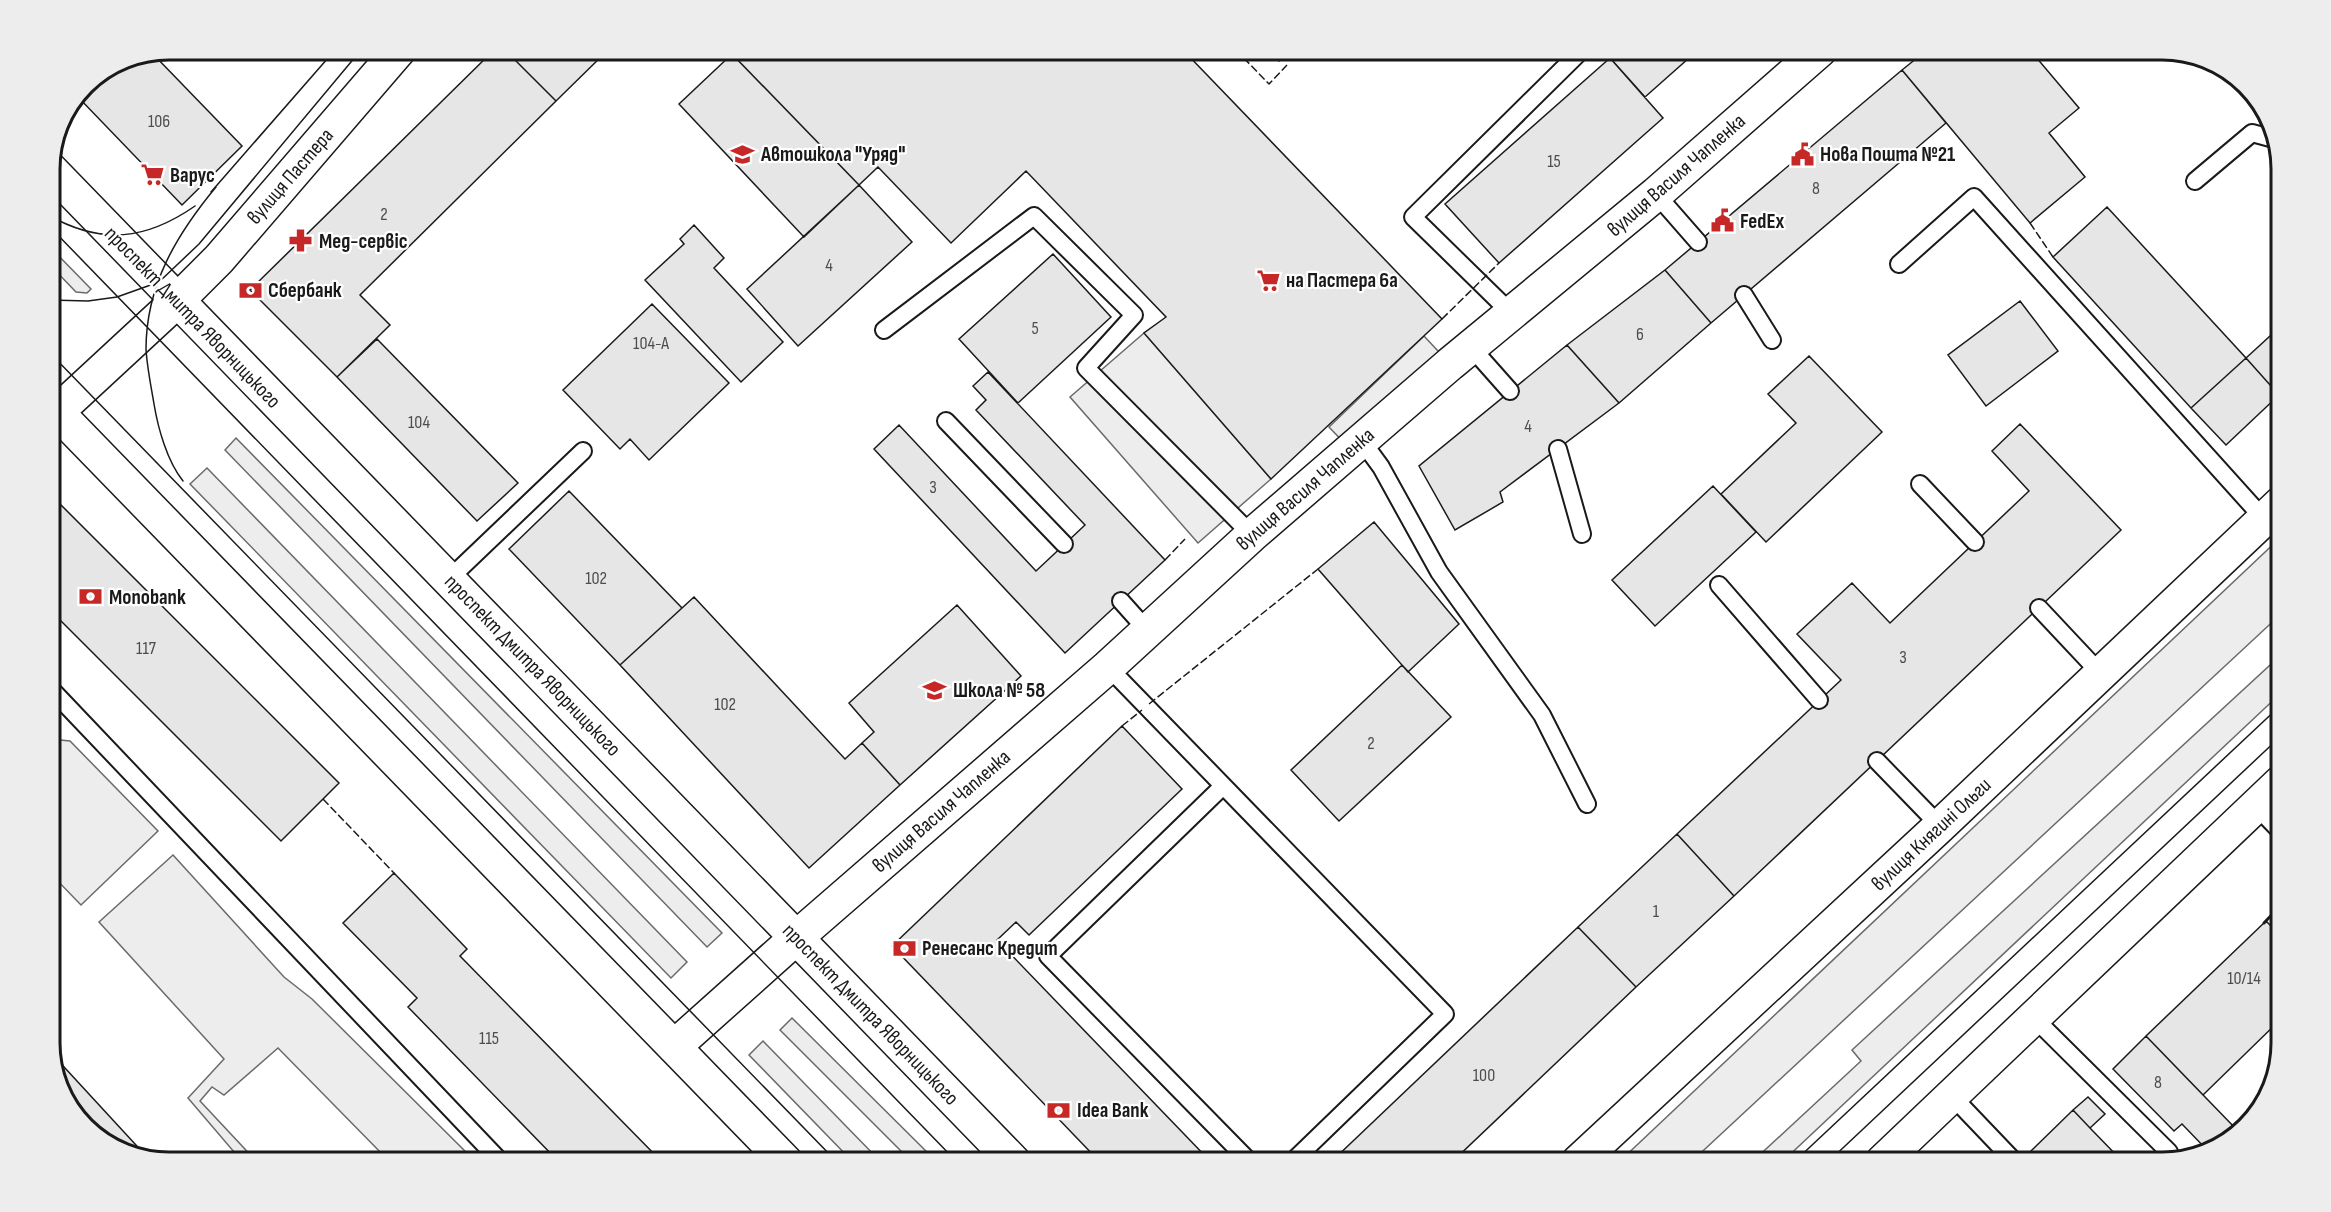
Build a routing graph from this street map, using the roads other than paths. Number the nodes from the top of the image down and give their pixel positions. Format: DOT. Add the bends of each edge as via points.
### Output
graph roads {
  1 [pos="390,60"];
  2 [pos="1572,60"];
  3 [pos="1809,60"];
  4 [pos="2266,137"];
  5 [pos="60,179"];
  6 [pos="2195,181"];
  7 [pos="1656,194"];
  8 [pos="1698,242"];
  9 [pos="1899,264"];
  10 [pos="1744,295"];
  11 [pos="178,300"];
  12 [pos="1511,313"];
  13 [pos="884,330"];
  14 [pos="1772,340"];
  15 [pos="1471,347"];
  16 [pos="1510,391"];
  17 [pos="60,405"];
  18 [pos="60,420"];
  19 [pos="946,421"];
  20 [pos="1362,441"];
  21 [pos="1558,449"];
  22 [pos="583,451"];
  23 [pos="1920,484"];
  24 [pos="2271,509"];
  25 [pos="2271,513"];
  26 [pos="1582,534"];
  27 [pos="1252,535"];
  28 [pos="1975,542"];
  29 [pos="1064,544"];
  30 [pos="449,579"];
  31 [pos="1719,585"];
  32 [pos="1121,601"];
  33 [pos="2039,608"];
  34 [pos="1146,629"];
  35 [pos="1108,666"];
  36 [pos="2100,673"];
  37 [pos="60,699"];
  38 [pos="1819,700"];
  39 [pos="1877,761"];
  40 [pos="1223,786"];
  41 [pos="2271,792"];
  42 [pos="1587,804"];
  43 [pos="2256,806"];
  44 [pos="2271,821"];
  45 [pos="1940,826"];
  46 [pos="797,937"];
  47 [pos="2034,1017"];
  48 [pos="674,1047"];
  49 [pos="1952,1096"];
  50 [pos="491,1152"];
  51 [pos="776,1152"];
  52 [pos="1004,1152"];
  53 [pos="1240,1152"];
  54 [pos="1302,1152"];
  55 [pos="1589,1152"];
  56 [pos="1893,1152"];
  57 [pos="2005,1152"];
  58 [pos="2169,1152"];
  1 -- 11 [label="main road, вулиця Пастера" via="219,259"];
  2 -- 12 [label="lane" via="1413,217"];
  3 -- 7 [label="main road, вулиця Василя Чапленка"];
  4 -- 6 [label="lane" via="2252,133"];
  5 -- 11 [label="main road, проспект Дмитра Яворницького"];
  7 -- 8 [label="lane"];
  7 -- 12 [label="main road, вулиця Василя Чапленка"];
  9 -- 24 [label="lane" via="1974,197"];
  10 -- 14 [label="lane"];
  11 -- 17 [label="main road, вулиця Пастера"];
  11 -- 30 [label="main road, проспект Дмитра Яворницького"];
  12 -- 15 [label="main road, вулиця Василя Чапленка"];
  13 -- 27 [label="lane" via="1034,216 1134,315 1086,368"];
  15 -- 16 [label="lane"];
  15 -- 20 [label="main road, вулиця Василя Чапленка"];
  18 -- 48 [label="main road"];
  19 -- 29 [label="lane"];
  20 -- 27 [label="main road, вулиця Василя Чапленка"];
  20 -- 42 [label="lane" via="1381,467 1439,572 1542,715"];
  21 -- 26 [label="lane"];
  22 -- 30 [label="lane"];
  23 -- 28 [label="lane"];
  25 -- 36 [label="main road, вулиця Княгині Ольги"];
  27 -- 34 [label="main road, вулиця Василя Чапленка"];
  30 -- 46 [label="main road, проспект Дмитра Яворницького"];
  31 -- 38 [label="lane"];
  32 -- 34 [label="lane"];
  33 -- 36 [label="lane"];
  34 -- 35 [label="main road, вулиця Василя Чапленка"];
  35 -- 40 [label="lane"];
  35 -- 46 [label="main road, вулиця Василя Чапленка"];
  36 -- 45 [label="main road, вулиця Княгині Ольги"];
  37 -- 50 [label="lane"];
  39 -- 45 [label="lane"];
  40 -- 53 [label="lane" via="1048,956"];
  40 -- 54 [label="lane" via="1445,1014"];
  41 -- 43 [label="main road"];
  43 -- 44 [label="lane"];
  43 -- 47 [label="main road"];
  45 -- 55 [label="main road, вулиця Княгині Ольги"];
  46 -- 48 [label="main road, вулиця Василя Чапленка"];
  46 -- 52 [label="main road, проспект Дмитра Яворницького"];
  47 -- 49 [label="main road"];
  47 -- 58 [label="lane"];
  48 -- 51 [label="main road"];
  49 -- 56 [label="main road"];
  49 -- 57 [label="lane"];
}
